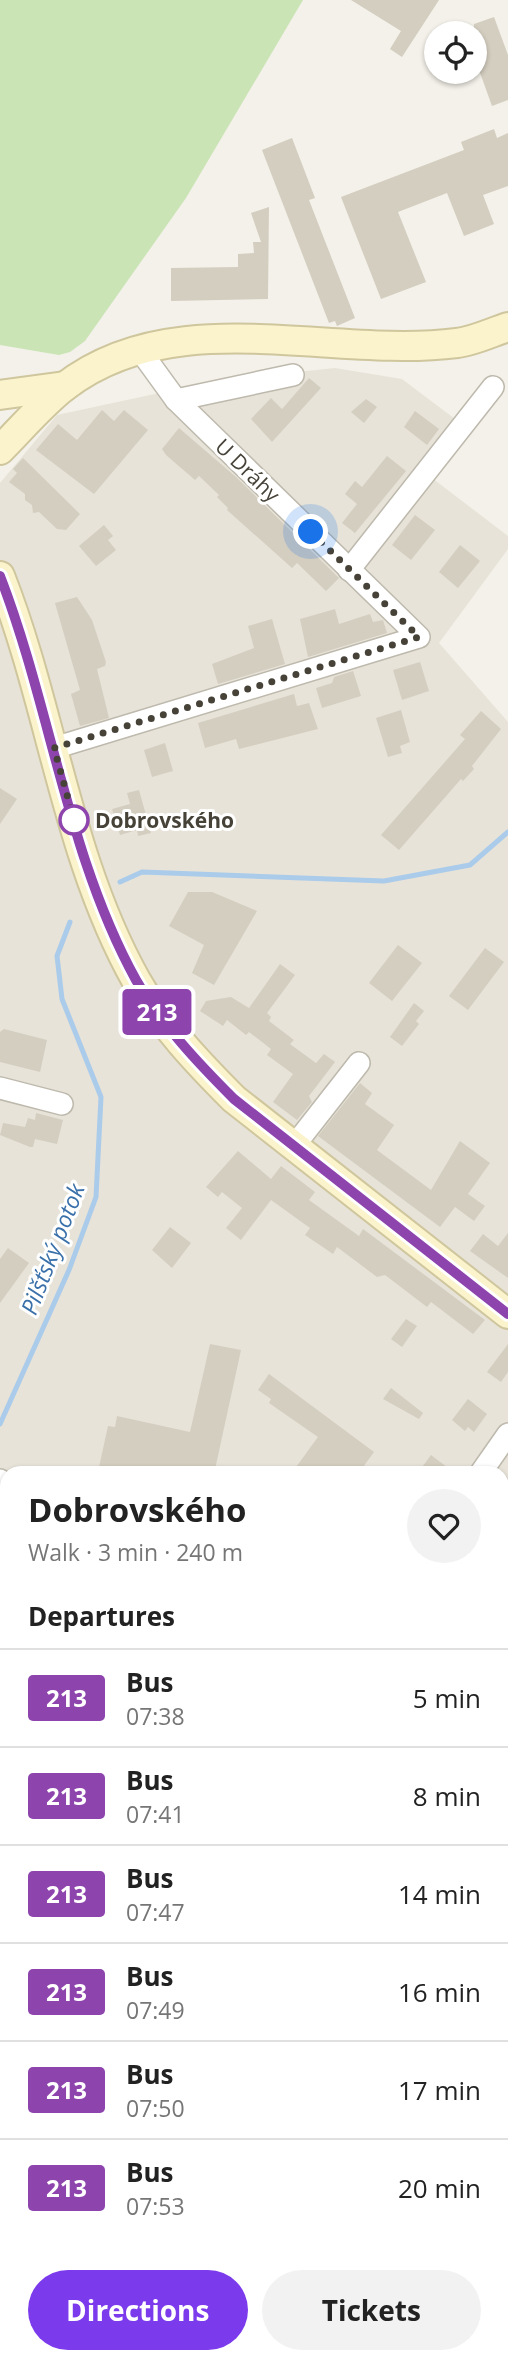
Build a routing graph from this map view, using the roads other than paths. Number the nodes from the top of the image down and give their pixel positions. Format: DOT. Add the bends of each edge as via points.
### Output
graph roads {
  1 [pos="508,327"];
  2 [pos="139,349"];
  3 [pos="293,375"];
  4 [pos="65,386"];
  5 [pos="493,387"];
  6 [pos="0,395"];
  7 [pos="176,400"];
  8 [pos="0,450"];
  9 [pos="349,570"];
  10 [pos="0,576"];
  11 [pos="54,748"];
  12 [pos="359,1063"];
  13 [pos="0,1088"];
  14 [pos="62,1104"];
  15 [pos="294,1146"];
  16 [pos="508,1314"];
  17 [pos="508,1434"];
  18 [pos="486,1466"];
  1 -- 2 [label="street" via="461,342 420,346 217,338 177,340"];
  2 -- 4 [label="street"];
  2 -- 7 [label="street, U Dráhy"];
  3 -- 7 [label="street"];
  4 -- 6 [label="street"];
  4 -- 8 [label="street"];
  5 -- 9 [label="street"];
  7 -- 9 [label="street, U Dráhy"];
  9 -- 11 [label="street, U Dráhy" via="419,637"];
  10 -- 11 [label="street" via="18,621"];
  11 -- 15 [label="street" via="96,891 137,981 198,1063 234,1099"];
  12 -- 15 [label="street"];
  13 -- 14 [label="street"];
  15 -- 16 [label="street"];
  17 -- 18 [label="street"];
}
